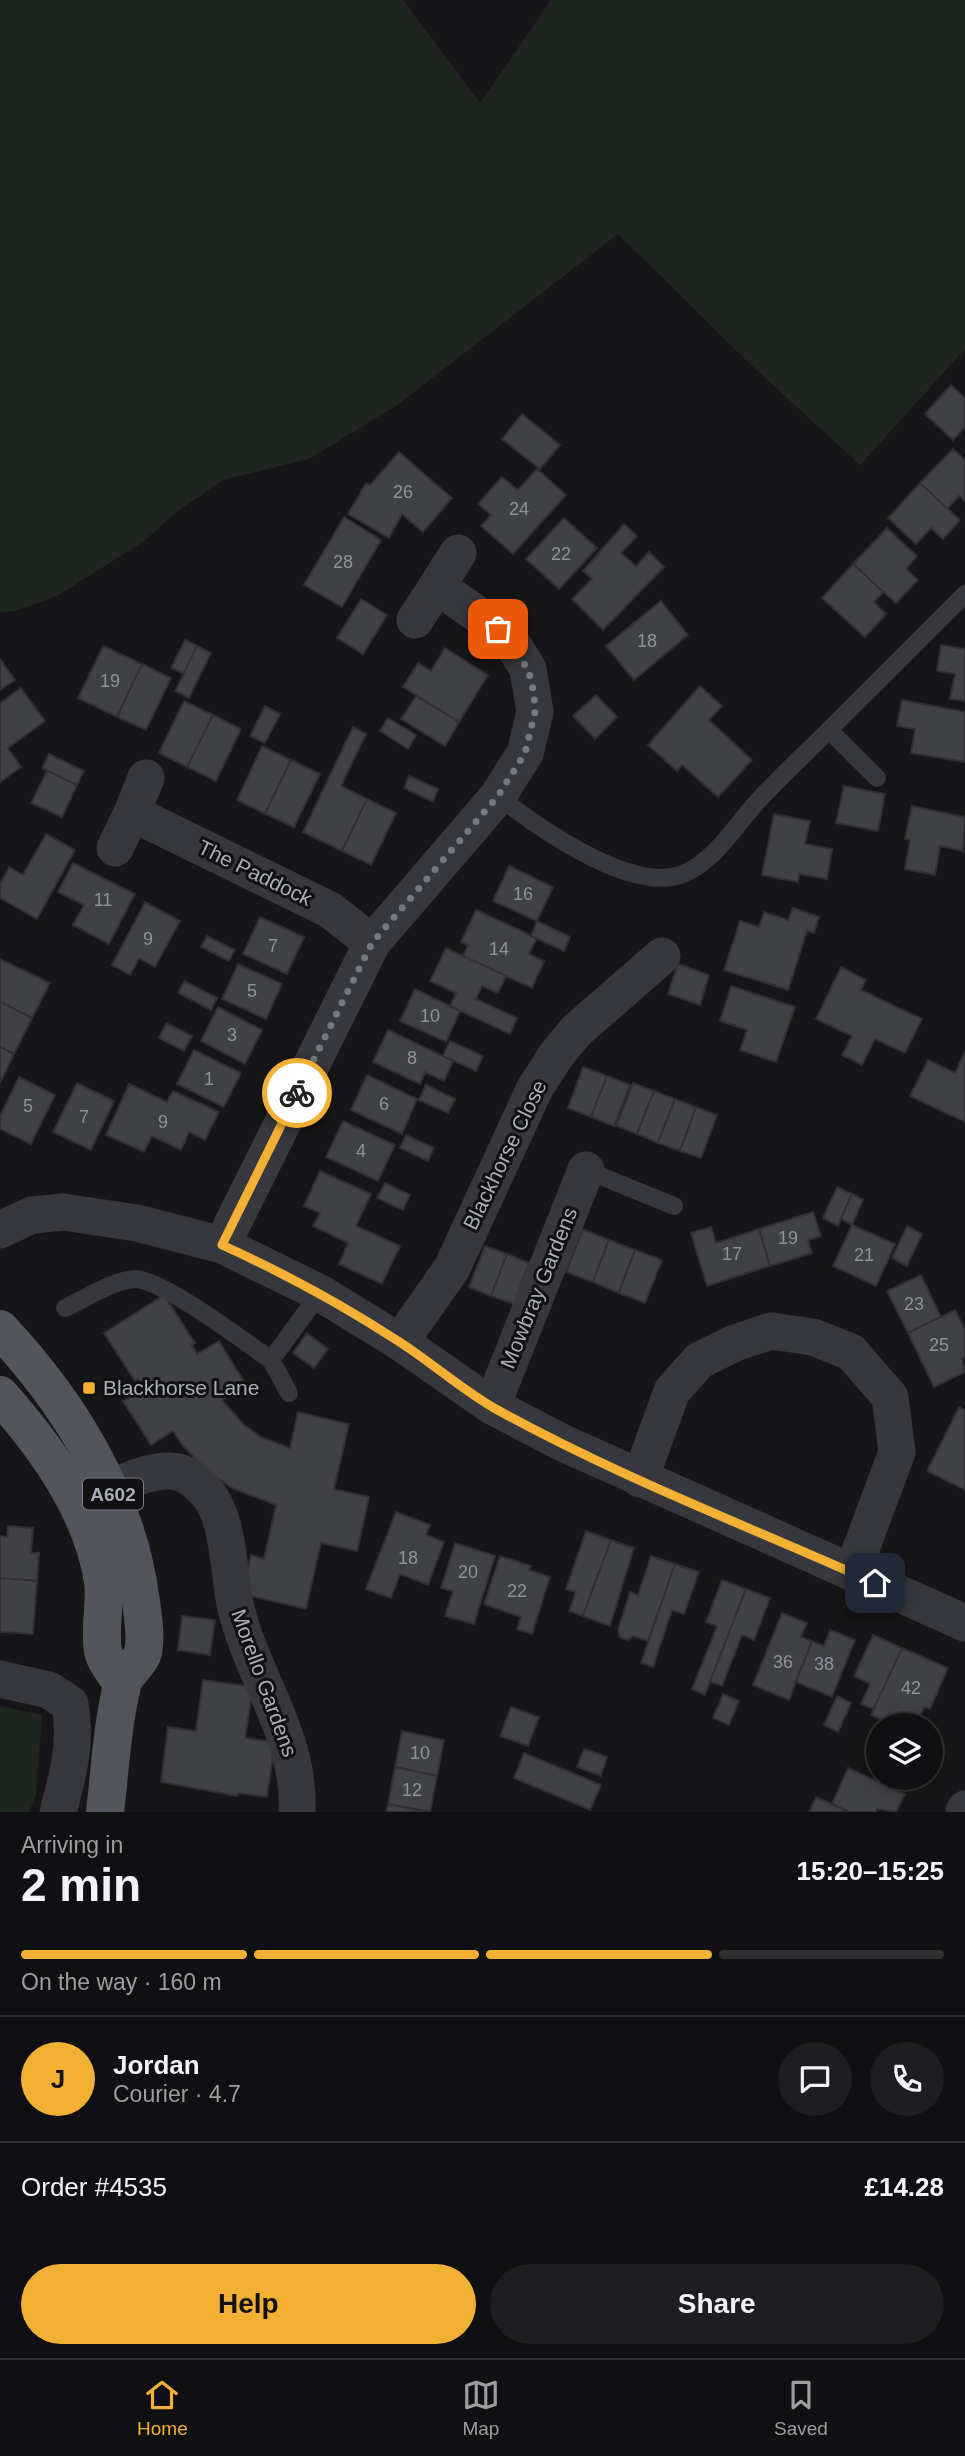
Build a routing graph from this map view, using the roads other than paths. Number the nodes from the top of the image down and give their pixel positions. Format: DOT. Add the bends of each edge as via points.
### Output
graph roads {
  1 [pos="458,553"];
  2 [pos="437,586"];
  3 [pos="965,594"];
  4 [pos="415,620"];
  5 [pos="829,730"];
  6 [pos="146,778"];
  7 [pos="877,778"];
  8 [pos="498,796"];
  9 [pos="132,813"];
  10 [pos="115,848"];
  11 [pos="372,943"];
  12 [pos="662,956"];
  13 [pos="586,1170"];
  14 [pos="674,1206"];
  15 [pos="0,1230"];
  16 [pos="222,1245"];
  17 [pos="320,1293"];
  18 [pos="65,1308"];
  19 [pos="0,1329"];
  20 [pos="400,1342"];
  21 [pos="271,1360"];
  22 [pos="289,1393"];
  23 [pos="0,1395"];
  24 [pos="492,1406"];
  25 [pos="640,1479"];
  26 [pos="111,1489"];
  27 [pos="75,1503"];
  28 [pos="852,1573"];
  29 [pos="965,1623"];
  30 [pos="0,1679"];
  31 [pos="122,1683"];
  32 [pos="58,1812"];
  33 [pos="105,1812"];
  34 [pos="297,1812"];
  1 -- 2 [label="street"];
  2 -- 4 [label="street"];
  2 -- 8 [label="street" via="498,629 528,669 535,702 531,733 525,753"];
  3 -- 5 [label="lane"];
  5 -- 7 [label="lane"];
  5 -- 8 [label="lane" via="711,855 696,867 669,877 633,874 556,839"];
  6 -- 9 [label="street"];
  8 -- 11 [label="street"];
  9 -- 10 [label="street"];
  9 -- 11 [label="street, The Paddock" via="330,910"];
  11 -- 16 [label="street"];
  12 -- 20 [label="street, Blackhorse Close" via="576,1031 557,1054 535,1088 452,1268"];
  13 -- 14 [label="lane"];
  13 -- 24 [label="street, Mowbray Gardens"];
  15 -- 16 [label="street" via="32,1215 63,1212 137,1223"];
  16 -- 17 [label="street"];
  17 -- 20 [label="street"];
  17 -- 21 [label="lane"];
  18 -- 21 [label="lane" via="124,1281 140,1279 178,1298"];
  19 -- 26 [label="main road, A602" via="52,1392"];
  20 -- 24 [label="street"];
  21 -- 22 [label="lane"];
  23 -- 27 [label="main road, A602" via="55,1464"];
  24 -- 25 [label="street"];
  25 -- 28 [label="street"];
  25 -- 28 [label="street" via="672,1391 700,1360 771,1331 813,1337 851,1352 890,1397 897,1451"];
  26 -- 27 [label="street, Morello Gardens"];
  26 -- 31 [label="main road, A602" via="130,1537 142,1611 142,1654"];
  26 -- 34 [label="street, Morello Gardens" via="154,1471 170,1471 184,1474 213,1501 239,1618 292,1751"];
  27 -- 31 [label="main road, A602" via="103,1581 103,1652"];
  28 -- 29 [label="street"];
  30 -- 32 [label="street" via="49,1690 70,1704 74,1724"];
  31 -- 33 [label="main road, A602"];
}
